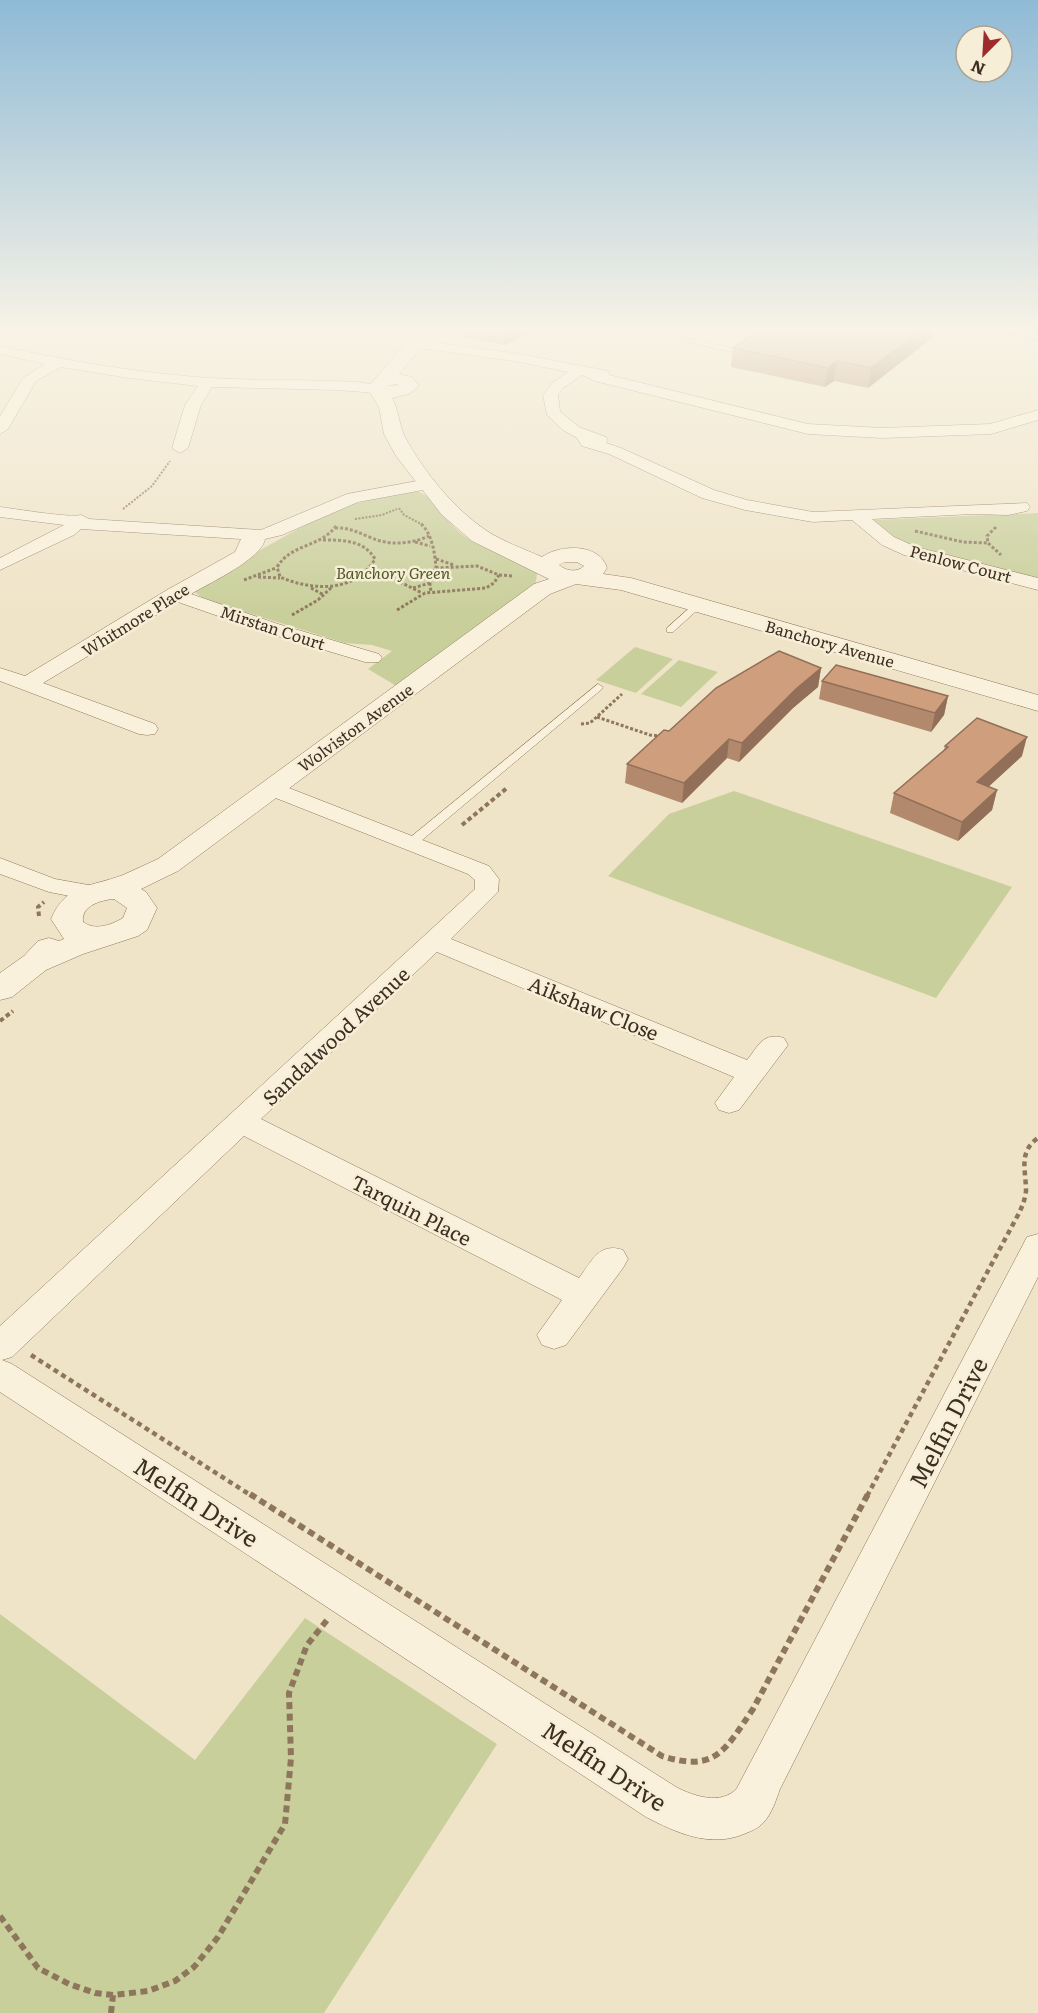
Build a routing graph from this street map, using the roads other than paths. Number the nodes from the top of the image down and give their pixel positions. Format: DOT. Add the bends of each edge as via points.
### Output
graph roads {
  1 [pos="188,424"];
  2 [pos="393,424"];
  3 [pos="563,424"];
  4 [pos="788,424"];
  5 [pos="1008,424"];
  6 [pos="180,448"];
  7 [pos="428,484"];
  8 [pos="1029,506"];
  9 [pos="0,512"];
  10 [pos="861,519"];
  11 [pos="73,526"];
  12 [pos="250,542"];
  13 [pos="0,565"];
  14 [pos="551,571"];
  15 [pos="584,573"];
  16 [pos="1038,584"];
  17 [pos="174,594"];
  18 [pos="698,604"];
  19 [pos="670,630"];
  20 [pos="371,659"];
  21 [pos="0,674"];
  22 [pos="27,684"];
  23 [pos="598,687"];
  24 [pos="1038,703"];
  25 [pos="147,729"];
  26 [pos="271,788"];
  27 [pos="411,843"];
  28 [pos="0,865"];
  29 [pos="168,865"];
  30 [pos="41,884"];
  31 [pos="100,892"];
  32 [pos="142,908"];
  33 [pos="66,922"];
  34 [pos="103,937"];
  35 [pos="435,942"];
  36 [pos="35,963"];
  37 [pos="0,989"];
  38 [pos="774,1045"];
  39 [pos="752,1073"];
  40 [pos="729,1103"];
  41 [pos="241,1122"];
  42 [pos="1038,1246"];
  43 [pos="612,1259"];
  44 [pos="583,1295"];
  45 [pos="554,1335"];
  46 [pos="2,1354"];
  1 -- 6 [label="street"];
  2 -- 7 [label="street" via="406,456"];
  3 -- 10 [label="street" via="588,443 708,494 813,517"];
  4 -- 5 [label="street" via="808,429 904,433 992,429"];
  7 -- 12 [label="street" via="353,498 296,523 281,535"];
  7 -- 14 [label="street" via="463,524"];
  8 -- 10 [label="street"];
  9 -- 11 [label="street" via="58,518"];
  10 -- 16 [label="street, Penlow Court" via="888,541 910,551"];
  11 -- 12 [label="street" via="134,525"];
  11 -- 13 [label="street"];
  12 -- 17 [label="street, Whitmore Place"];
  14 -- 15 [label="street, Wolviston Avenue"];
  14 -- 15 [label="street, Banchory Avenue" via="582,556 594,561"];
  14 -- 26 [label="street, Wolviston Avenue"];
  15 -- 18 [label="street, Banchory Avenue"];
  17 -- 20 [label="street, Mirstan Court"];
  17 -- 22 [label="street, Whitmore Place" via="113,635"];
  18 -- 19 [label="lane"];
  18 -- 24 [label="street, Banchory Avenue"];
  21 -- 22 [label="street"];
  22 -- 25 [label="street"];
  23 -- 27 [label="lane"];
  26 -- 27 [label="street, Sandalwood Avenue"];
  26 -- 29 [label="street, Wolviston Avenue"];
  27 -- 35 [label="street, Sandalwood Avenue" via="477,869 488,879 486,892"];
  28 -- 30 [label="street"];
  29 -- 31 [label="street, Wolviston Avenue"];
  29 -- 32 [label="street, Wolviston Avenue" via="150,887"];
  30 -- 31 [label="street"];
  30 -- 33 [label="street" via="59,900"];
  31 -- 32 [label="street" via="133,896"];
  31 -- 33 [label="street" via="78,900 67,912"];
  32 -- 34 [label="street" via="136,923"];
  33 -- 34 [label="street" via="80,935"];
  33 -- 36 [label="street"];
  34 -- 36 [label="street"];
  35 -- 39 [label="street, Aikshaw Close"];
  35 -- 41 [label="street, Sandalwood Avenue"];
  36 -- 37 [label="street"];
  38 -- 39 [label="street"];
  39 -- 40 [label="street"];
  41 -- 44 [label="street, Tarquin Place"];
  41 -- 46 [label="street, Sandalwood Avenue"];
  42 -- 46 [label="street, Melfin Drive" via="755,1798 747,1809 734,1816 713,1819 669,1807 346,1597"];
  43 -- 44 [label="street"];
  44 -- 45 [label="street"];
}
